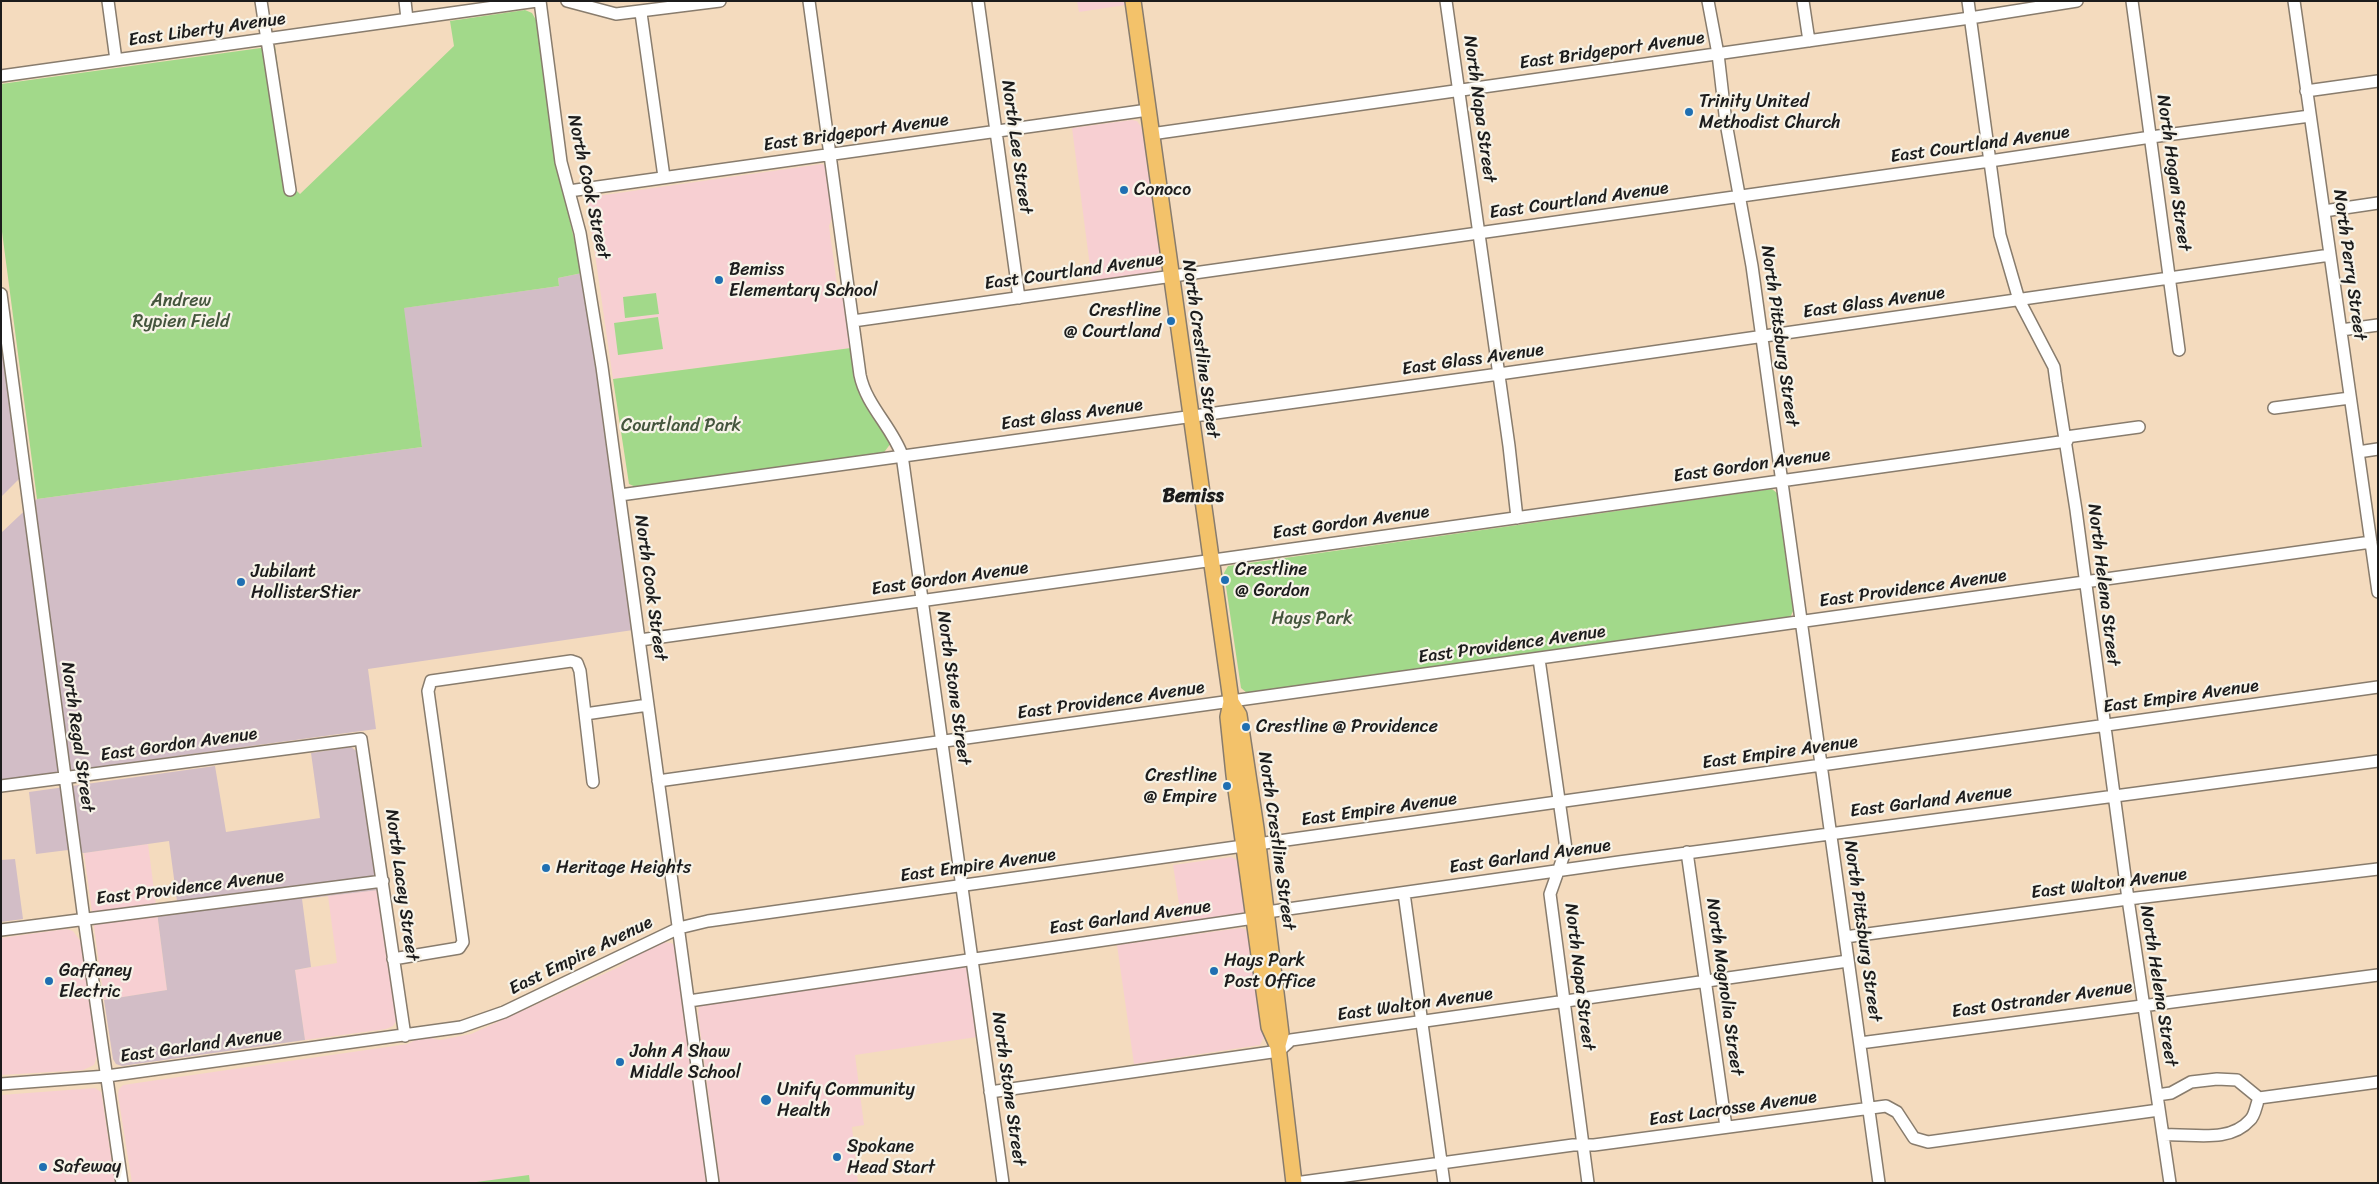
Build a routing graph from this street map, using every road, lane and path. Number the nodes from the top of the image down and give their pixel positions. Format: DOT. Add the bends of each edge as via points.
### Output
graph roads {
  1 [pos="108,1"];
  2 [pos="261,1"];
  3 [pos="405,1"];
  4 [pos="539,1"];
  5 [pos="567,1"];
  6 [pos="720,1"];
  7 [pos="809,1"];
  8 [pos="978,1"];
  9 [pos="1133,1"];
  10 [pos="1446,1"];
  11 [pos="1708,1"];
  12 [pos="1803,1"];
  13 [pos="1968,1"];
  14 [pos="2077,1"];
  15 [pos="2132,1"];
  16 [pos="2294,1"];
  17 [pos="641,13"];
  18 [pos="1970,18"];
  19 [pos="407,19"];
  20 [pos="267,40"];
  21 [pos="1809,41"];
  22 [pos="1718,54"];
  23 [pos="116,60"];
  24 [pos="1,76"];
  25 [pos="2378,81"];
  26 [pos="1459,90"];
  27 [pos="2306,91"];
  28 [pos="1148,110"];
  29 [pos="2310,116"];
  30 [pos="996,131"];
  31 [pos="1151,134"];
  32 [pos="2151,137"];
  33 [pos="830,154"];
  34 [pos="1990,162"];
  35 [pos="664,177"];
  36 [pos="290,190"];
  37 [pos="569,191"];
  38 [pos="1740,197"];
  39 [pos="2378,203"];
  40 [pos="2324,211"];
  41 [pos="1479,233"];
  42 [pos="2330,255"];
  43 [pos="1171,277"];
  44 [pos="2169,277"];
  45 [pos="1,294"];
  46 [pos="1019,298"];
  47 [pos="2019,300"];
  48 [pos="853,321"];
  49 [pos="2378,325"];
  50 [pos="2341,330"];
  51 [pos="1762,337"];
  52 [pos="2179,350"];
  53 [pos="1499,374"];
  54 [pos="2350,398"];
  55 [pos="2274,408"];
  56 [pos="1191,417"];
  57 [pos="2140,427"];
  58 [pos="2066,439"];
  59 [pos="2378,449"];
  60 [pos="2358,452"];
  61 [pos="902,455"];
  62 [pos="1783,479"];
  63 [pos="620,495"];
  64 [pos="1517,518"];
  65 [pos="2371,542"];
  66 [pos="1212,560"];
  67 [pos="2376,569"];
  68 [pos="2084,582"];
  69 [pos="2378,592"];
  70 [pos="923,600"];
  71 [pos="1802,623"];
  72 [pos="640,640"];
  73 [pos="1539,659"];
  74 [pos="2378,687"];
  75 [pos="1231,702"];
  76 [pos="648,705"];
  77 [pos="585,714"];
  78 [pos="2104,725"];
  79 [pos="362,739"];
  80 [pos="942,741"];
  81 [pos="2378,761"];
  82 [pos="1821,765"];
  83 [pos="65,778"];
  84 [pos="658,781"];
  85 [pos="593,782"];
  86 [pos="1,786"];
  87 [pos="2114,796"];
  88 [pos="1559,802"];
  89 [pos="1831,833"];
  90 [pos="1251,846"];
  91 [pos="1687,852"];
  92 [pos="2378,869"];
  93 [pos="1557,870"];
  94 [pos="383,881"];
  95 [pos="963,886"];
  96 [pos="1404,893"];
  97 [pos="2128,899"];
  98 [pos="1260,915"];
  99 [pos="84,919"];
  100 [pos="679,928"];
  101 [pos="1,930"];
  102 [pos="1845,938"];
  103 [pos="972,958"];
  104 [pos="394,959"];
  105 [pos="1848,961"];
  106 [pos="2378,975"];
  107 [pos="1704,981"];
  108 [pos="690,1001"];
  109 [pos="1564,1001"];
  110 [pos="2144,1004"];
  111 [pos="1422,1022"];
  112 [pos="405,1036"];
  113 [pos="1860,1043"];
  114 [pos="1278,1049"];
  115 [pos="107,1076"];
  116 [pos="2378,1082"];
  117 [pos="1,1084"];
  118 [pos="990,1092"];
  119 [pos="2157,1095"];
  120 [pos="2259,1098"];
  121 [pos="1869,1108"];
  122 [pos="2159,1110"];
  123 [pos="1726,1127"];
  124 [pos="2164,1135"];
  125 [pos="1583,1145"];
  126 [pos="1441,1163"];
  127 [pos="122,1183"];
  128 [pos="713,1183"];
  129 [pos="1003,1183"];
  130 [pos="1294,1183"];
  131 [pos="1444,1183"];
  132 [pos="1588,1183"];
  133 [pos="1879,1183"];
  134 [pos="2170,1183"];
  1 -- 23 [label="street"];
  2 -- 20 [label="street"];
  3 -- 19 [label="street"];
  4 -- 19 [label="street, East Liberty Avenue"];
  4 -- 37 [label="street, North Cook Street" via="561,162"];
  5 -- 17 [label="street" via="616,14"];
  6 -- 17 [label="street"];
  7 -- 33 [label="street, North Stone Street"];
  8 -- 30 [label="street, North Lee Street"];
  9 -- 28 [label="main road, North Crestline Street"];
  10 -- 26 [label="street, North Napa Street"];
  11 -- 22 [label="street, North Pittsburg Street"];
  12 -- 21 [label="street"];
  13 -- 18 [label="street, North Helena Street"];
  14 -- 18 [label="street, East Bridgeport Avenue"];
  15 -- 32 [label="street, North Hogan Street"];
  16 -- 27 [label="street, North Perry Street"];
  17 -- 35 [label="street"];
  18 -- 21 [label="street, East Bridgeport Avenue"];
  18 -- 34 [label="street, North Helena Street"];
  19 -- 20 [label="street, East Liberty Avenue"];
  20 -- 23 [label="street, East Liberty Avenue"];
  20 -- 36 [label="street"];
  21 -- 22 [label="street, East Bridgeport Avenue"];
  22 -- 26 [label="street, East Bridgeport Avenue"];
  22 -- 38 [label="street, North Pittsburg Street" via="1726,123"];
  23 -- 24 [label="street, East Liberty Avenue"];
  25 -- 27 [label="street"];
  26 -- 31 [label="street, East Bridgeport Avenue"];
  26 -- 41 [label="street, North Napa Street"];
  27 -- 29 [label="street, North Perry Street"];
  28 -- 30 [label="street, East Bridgeport Avenue"];
  28 -- 31 [label="main road, North Crestline Street"];
  29 -- 32 [label="street, East Courtland Avenue"];
  29 -- 40 [label="street, North Perry Street"];
  30 -- 33 [label="street, East Bridgeport Avenue"];
  30 -- 46 [label="street, North Lee Street"];
  31 -- 43 [label="main road, North Crestline Street"];
  32 -- 34 [label="street, East Courtland Avenue"];
  32 -- 44 [label="street, North Hogan Street"];
  33 -- 35 [label="street, East Bridgeport Avenue"];
  33 -- 48 [label="street, North Stone Street"];
  34 -- 38 [label="street, East Courtland Avenue"];
  34 -- 47 [label="street, North Helena Street" via="2000,235"];
  35 -- 37 [label="street, East Bridgeport Avenue"];
  37 -- 63 [label="street, North Cook Street" via="590,282"];
  38 -- 41 [label="street, East Courtland Avenue"];
  38 -- 51 [label="street, North Pittsburg Street"];
  39 -- 40 [label="street"];
  40 -- 42 [label="street, North Perry Street"];
  41 -- 43 [label="street, East Courtland Avenue"];
  41 -- 53 [label="street, North Napa Street"];
  42 -- 44 [label="street, East Glass Avenue"];
  42 -- 50 [label="street, North Perry Street"];
  43 -- 46 [label="street, East Courtland Avenue"];
  43 -- 56 [label="main road, North Crestline Street"];
  44 -- 47 [label="street, East Glass Avenue"];
  44 -- 52 [label="street, North Hogan Street"];
  45 -- 83 [label="street, North Regal Street"];
  46 -- 48 [label="street, East Courtland Avenue"];
  47 -- 51 [label="street, East Glass Avenue"];
  47 -- 58 [label="street, North Helena Street" via="2054,367"];
  48 -- 61 [label="street, North Stone Street" via="863,388"];
  49 -- 50 [label="street"];
  50 -- 54 [label="street, North Perry Street"];
  51 -- 53 [label="street, East Glass Avenue"];
  51 -- 62 [label="street, North Pittsburg Street"];
  53 -- 56 [label="street, East Glass Avenue"];
  53 -- 64 [label="street, North Napa Street"];
  54 -- 55 [label="street"];
  54 -- 60 [label="street, North Perry Street"];
  56 -- 61 [label="street, East Glass Avenue"];
  56 -- 66 [label="main road, North Crestline Street"];
  57 -- 58 [label="street, East Gordon Avenue"];
  58 -- 62 [label="street, East Gordon Avenue"];
  58 -- 68 [label="street, North Helena Street"];
  59 -- 60 [label="street"];
  60 -- 65 [label="street, North Perry Street"];
  61 -- 63 [label="street, East Glass Avenue"];
  61 -- 70 [label="street, North Stone Street"];
  62 -- 64 [label="street, East Gordon Avenue"];
  62 -- 71 [label="street, North Pittsburg Street"];
  63 -- 72 [label="street, North Cook Street"];
  64 -- 66 [label="street, East Gordon Avenue"];
  65 -- 67 [label="street, North Perry Street"];
  65 -- 68 [label="street, East Providence Avenue"];
  66 -- 70 [label="street, East Gordon Avenue"];
  66 -- 75 [label="main road, North Crestline Street"];
  67 -- 69 [label="street, North Perry Street"];
  68 -- 71 [label="street, East Providence Avenue"];
  68 -- 78 [label="street, North Helena Street"];
  70 -- 72 [label="street, East Gordon Avenue"];
  70 -- 80 [label="street, North Stone Street"];
  71 -- 73 [label="street, East Providence Avenue"];
  71 -- 82 [label="street, North Pittsburg Street"];
  72 -- 76 [label="street, North Cook Street"];
  73 -- 75 [label="street, East Providence Avenue"];
  73 -- 88 [label="street, North Napa Street"];
  74 -- 78 [label="street, East Empire Avenue"];
  75 -- 80 [label="street, East Providence Avenue"];
  75 -- 90 [label="main road, North Crestline Street" via="1228,717"];
  76 -- 77 [label="street"];
  76 -- 84 [label="street, North Cook Street"];
  77 -- 85 [label="street"];
  77 -- 104 [label="street" via="580,671 577,663 571,661 432,681 428,691 463,942 459,948"];
  78 -- 82 [label="street, East Empire Avenue"];
  78 -- 87 [label="street, North Helena Street"];
  79 -- 83 [label="street, East Gordon Avenue"];
  79 -- 94 [label="street, North Lacey Street"];
  80 -- 84 [label="street, East Providence Avenue"];
  80 -- 95 [label="street, North Stone Street"];
  81 -- 87 [label="street, East Garland Avenue"];
  82 -- 88 [label="street, East Empire Avenue"];
  82 -- 89 [label="street, North Pittsburg Street"];
  83 -- 86 [label="street, East Gordon Avenue"];
  83 -- 99 [label="street, North Regal Street"];
  84 -- 100 [label="street, North Cook Street"];
  87 -- 89 [label="street, East Garland Avenue"];
  87 -- 97 [label="street, North Helena Street"];
  88 -- 90 [label="street, East Empire Avenue"];
  88 -- 93 [label="street, North Napa Street" via="1566,849"];
  89 -- 91 [label="street, East Garland Avenue"];
  89 -- 102 [label="street, North Pittsburg Street"];
  90 -- 95 [label="street, East Empire Avenue"];
  90 -- 98 [label="main road, North Crestline Street"];
  91 -- 93 [label="street, East Garland Avenue"];
  91 -- 107 [label="street, North Magnolia Street"];
  92 -- 97 [label="street, East Walton Avenue"];
  93 -- 96 [label="street, East Garland Avenue"];
  93 -- 109 [label="street, North Napa Street" via="1550,894"];
  94 -- 99 [label="street, East Providence Avenue"];
  94 -- 104 [label="street, North Lacey Street"];
  95 -- 100 [label="street, East Empire Avenue" via="708,921"];
  95 -- 103 [label="street, North Stone Street"];
  96 -- 98 [label="street, East Garland Avenue"];
  96 -- 111 [label="street"];
  97 -- 102 [label="street, East Walton Avenue"];
  97 -- 110 [label="street, North Helena Street"];
  98 -- 103 [label="street, East Garland Avenue"];
  98 -- 114 [label="main road, North Crestline Street" via="1269,1026"];
  99 -- 101 [label="street, East Providence Avenue"];
  99 -- 115 [label="street, North Regal Street"];
  100 -- 108 [label="street, North Cook Street"];
  100 -- 112 [label="street, East Empire Avenue" via="497,1015 461,1027"];
  102 -- 105 [label="street, North Pittsburg Street"];
  103 -- 108 [label="street, East Garland Avenue"];
  103 -- 118 [label="street, North Stone Street"];
  104 -- 112 [label="street, North Lacey Street"];
  105 -- 107 [label="street, East Walton Avenue"];
  105 -- 113 [label="street, North Pittsburg Street"];
  106 -- 110 [label="street, East Ostrander Avenue"];
  107 -- 109 [label="street, East Walton Avenue"];
  107 -- 123 [label="street, North Magnolia Street"];
  108 -- 128 [label="street, North Cook Street"];
  109 -- 111 [label="street, East Walton Avenue"];
  109 -- 125 [label="street, North Napa Street"];
  110 -- 113 [label="street, East Ostrander Avenue"];
  110 -- 119 [label="street, North Helena Street"];
  111 -- 114 [label="street, East Walton Avenue" via="1291,1040"];
  111 -- 126 [label="street"];
  112 -- 115 [label="street, East Garland Avenue"];
  113 -- 121 [label="street, North Pittsburg Street"];
  114 -- 118 [label="street, East Walton Avenue"];
  114 -- 130 [label="main road, North Crestline Street"];
  115 -- 117 [label="street, East Garland Avenue"];
  115 -- 127 [label="street, North Regal Street"];
  116 -- 120 [label="street"];
  118 -- 129 [label="street, North Stone Street"];
  119 -- 120 [label="street" via="2171,1093 2190,1082 2217,1079 2237,1080"];
  119 -- 122 [label="street, North Helena Street"];
  120 -- 124 [label="street" via="2252,1120 2235,1131 2196,1137"];
  121 -- 122 [label="street, East Lacrosse Avenue" via="1886,1106 1897,1112 1914,1138 1928,1142"];
  121 -- 123 [label="street, East Lacrosse Avenue"];
  121 -- 133 [label="street, North Pittsburg Street"];
  122 -- 124 [label="street, North Helena Street"];
  123 -- 125 [label="street, East Lacrosse Avenue"];
  124 -- 134 [label="street, North Helena Street"];
  125 -- 126 [label="street, East Lacrosse Avenue"];
  125 -- 132 [label="street, North Napa Street"];
  126 -- 130 [label="street, East Lacrosse Avenue"];
  126 -- 131 [label="street"];
}
